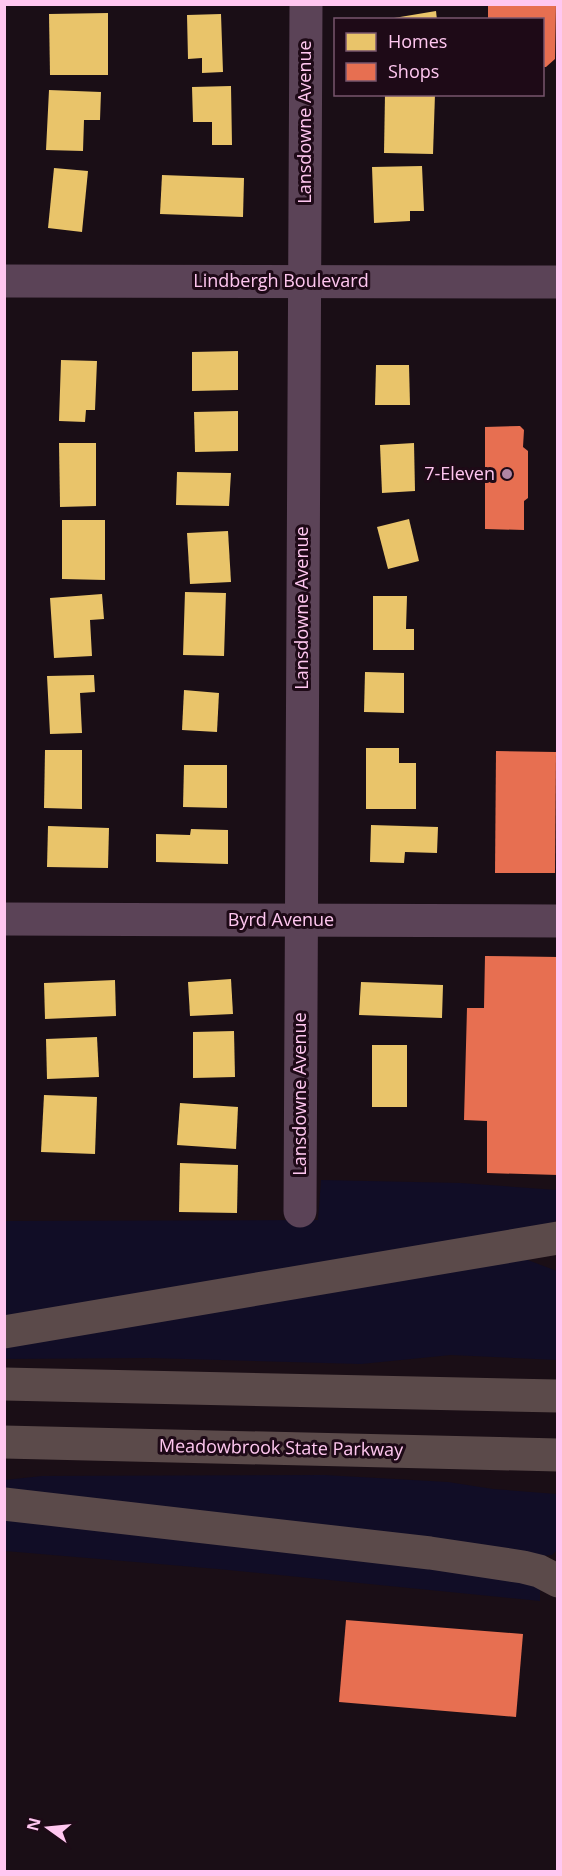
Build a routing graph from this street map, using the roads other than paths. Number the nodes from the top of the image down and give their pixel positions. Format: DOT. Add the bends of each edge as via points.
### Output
graph roads {
  1 [pos="306,4"];
  2 [pos="4,281"];
  3 [pos="304,281"];
  4 [pos="558,282"];
  5 [pos="4,919"];
  6 [pos="301,920"];
  7 [pos="558,921"];
  8 [pos="300,1211"];
  9 [pos="558,1238"];
  10 [pos="4,1332"];
  11 [pos="4,1384"];
  12 [pos="558,1396"];
  13 [pos="4,1442"];
  14 [pos="558,1455"];
  15 [pos="4,1504"];
  16 [pos="558,1581"];
  1 -- 3 [label="street, Lansdowne Avenue"];
  2 -- 3 [label="street, Lindbergh Boulevard"];
  3 -- 4 [label="street, Lindbergh Boulevard"];
  3 -- 6 [label="street, Lansdowne Avenue"];
  5 -- 6 [label="street, Byrd Avenue"];
  6 -- 7 [label="street, Byrd Avenue"];
  6 -- 8 [label="street, Lansdowne Avenue"];
  9 -- 10 [label="highway"];
  11 -- 12 [label="highway"];
  13 -- 14 [label="highway, Meadowbrook State Parkway"];
  15 -- 16 [label="highway" via="430,1553 539,1571"];
}
